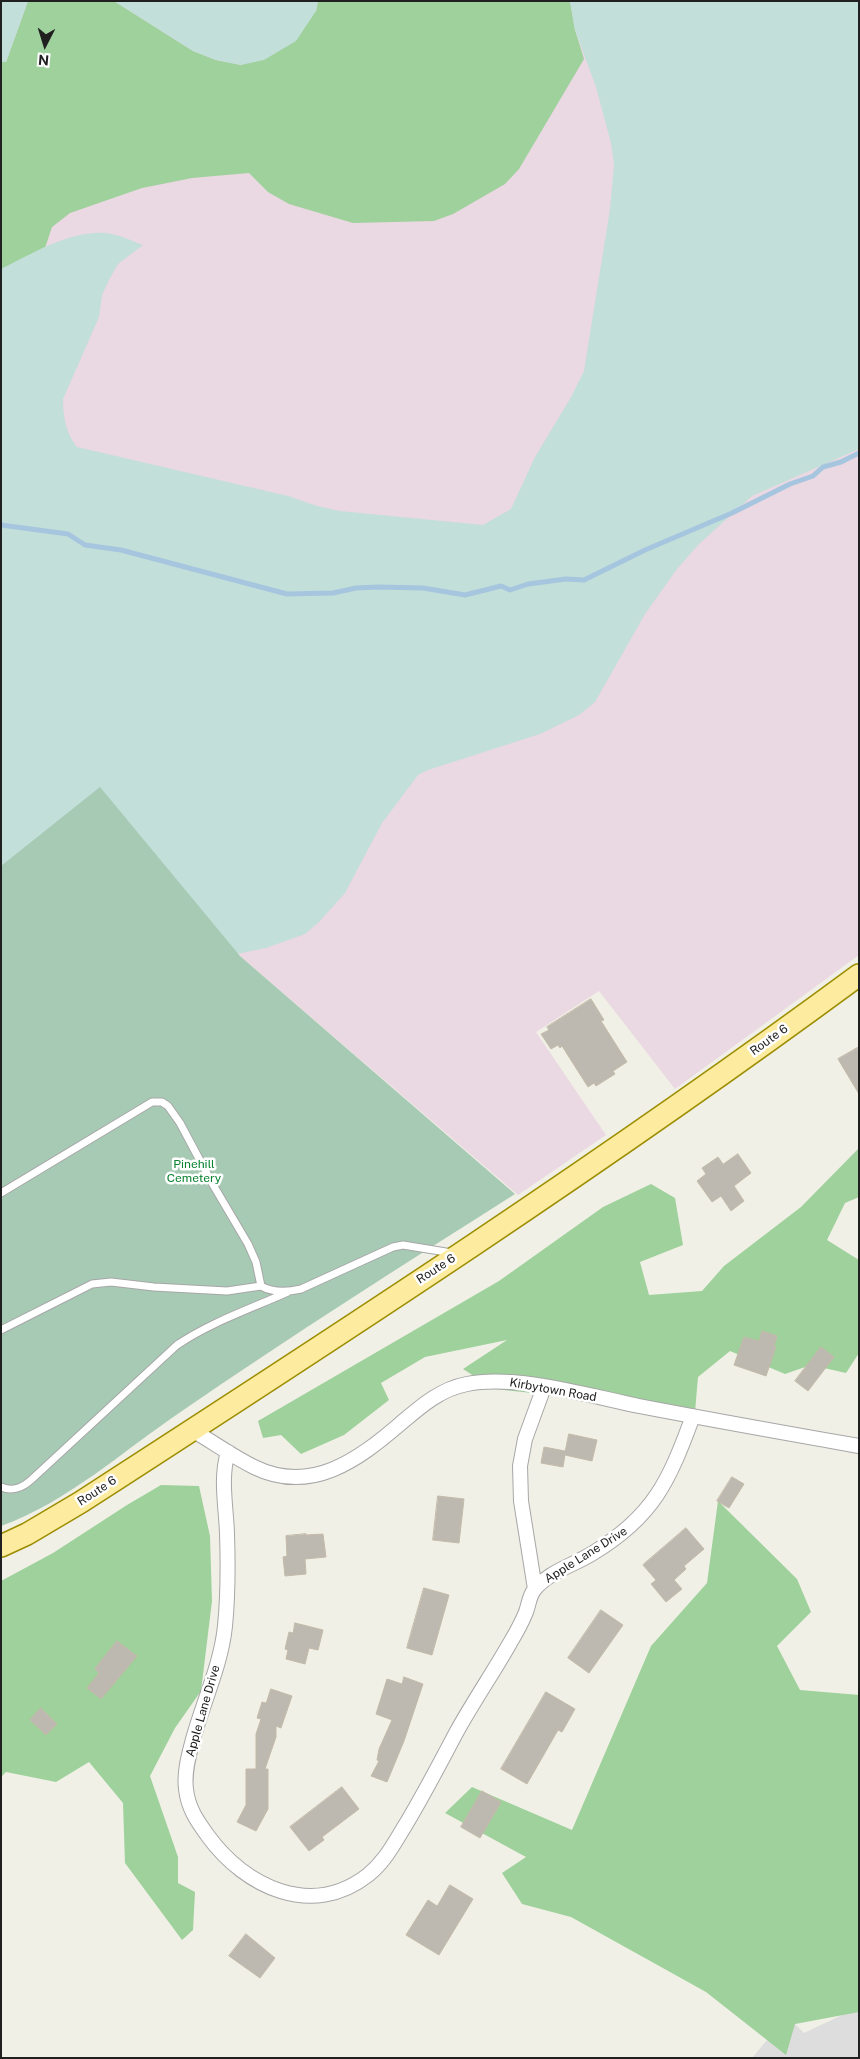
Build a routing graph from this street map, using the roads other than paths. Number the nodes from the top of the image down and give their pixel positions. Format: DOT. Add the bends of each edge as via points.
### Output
graph roads {
  1 [pos="859,975"];
  2 [pos="1,1193"];
  3 [pos="459,1254"];
  4 [pos="261,1286"];
  5 [pos="289,1292"];
  6 [pos="1,1330"];
  7 [pos="544,1387"];
  8 [pos="693,1416"];
  9 [pos="192,1430"];
  10 [pos="859,1446"];
  11 [pos="228,1452"];
  12 [pos="1,1488"];
  13 [pos="1,1546"];
  14 [pos="535,1589"];
  1 -- 3 [label="main road, Route 6" via="679,1105"];
  2 -- 4 [label="lane" via="152,1102 162,1102 180,1123 248,1244"];
  3 -- 5 [label="lane" via="403,1245"];
  3 -- 9 [label="main road, Route 6"];
  4 -- 5 [label="lane"];
  4 -- 6 [label="lane" via="227,1291 111,1282 92,1284"];
  5 -- 12 [label="lane" via="192,1335 176,1346 26,1484 15,1489"];
  7 -- 8 [label="street, Kirbytown Road"];
  7 -- 11 [label="street, Kirbytown Road" via="503,1382 477,1382 456,1387 422,1406 359,1458 323,1474 282,1476 254,1467"];
  7 -- 14 [label="street, Apple Lane Drive" via="525,1439 520,1466 521,1501"];
  8 -- 10 [label="street, Kirbytown Road"];
  8 -- 14 [label="street, Apple Lane Drive" via="661,1489 630,1527"];
  9 -- 11 [label="street, Kirbytown Road"];
  9 -- 13 [label="main road, Route 6" via="81,1502"];
  11 -- 14 [label="street, Apple Lane Drive" via="223,1467 227,1537 225,1625 216,1668 189,1756 186,1789 197,1820 225,1857 247,1876 274,1890 298,1896 328,1894 360,1881 384,1860 510,1644"];
}
